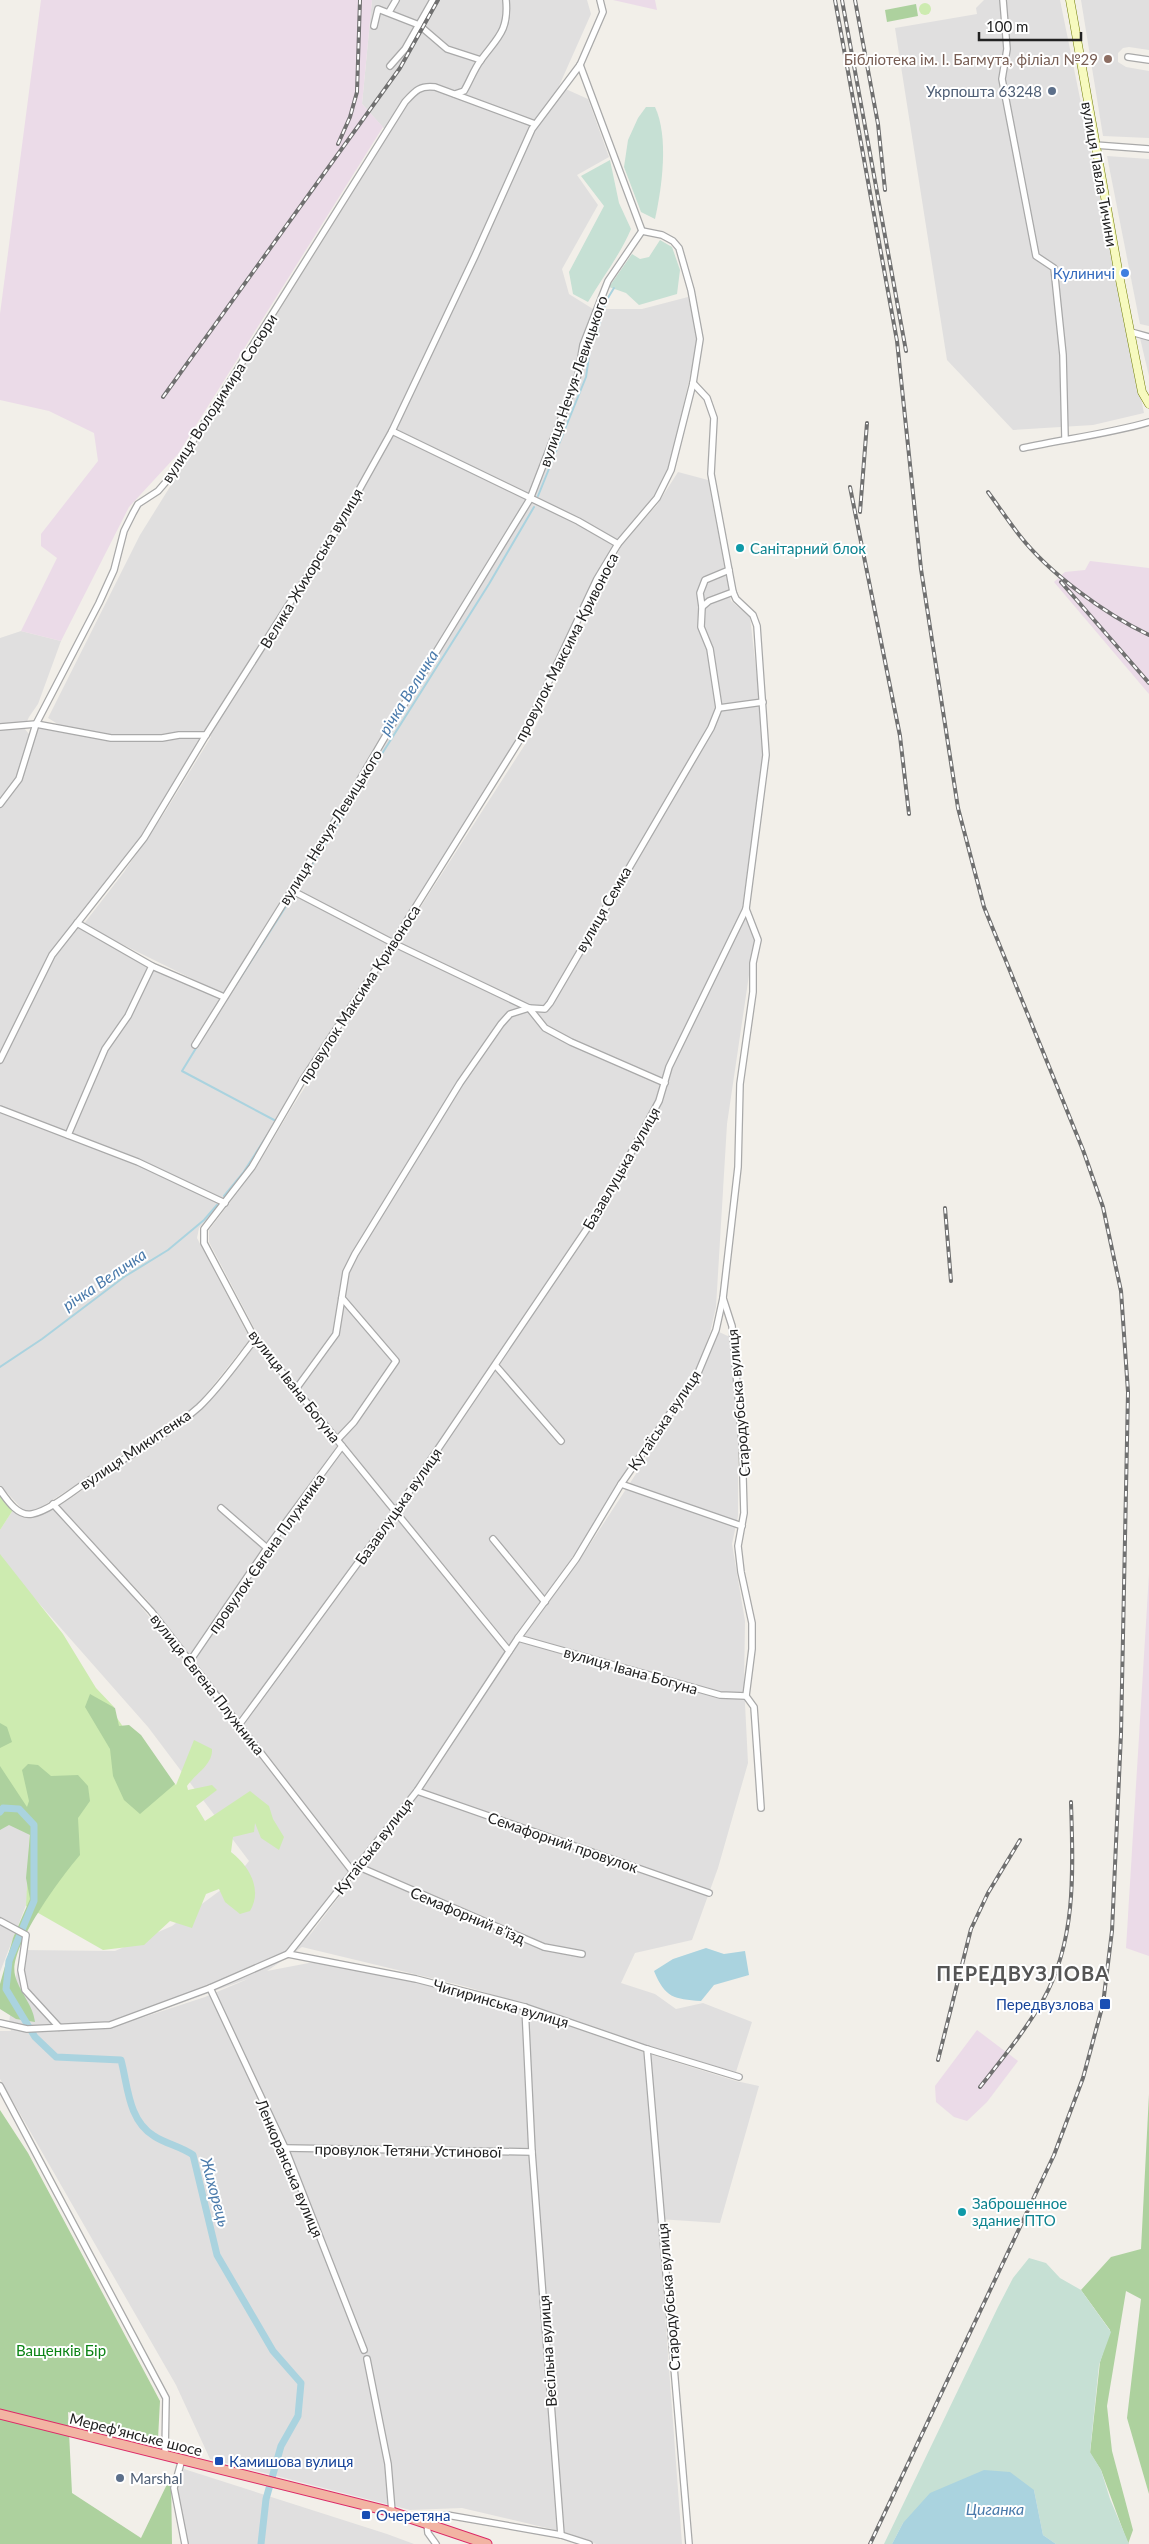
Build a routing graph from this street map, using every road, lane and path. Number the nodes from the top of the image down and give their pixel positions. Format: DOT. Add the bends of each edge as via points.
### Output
graph roads {
  1 [pos="396,0"];
  2 [pos="433,0"];
  3 [pos="506,0"];
  4 [pos="600,0"];
  5 [pos="1004,0"];
  6 [pos="1070,0"];
  7 [pos="389,12"];
  8 [pos="419,25"];
  9 [pos="374,26"];
  10 [pos="1128,57"];
  11 [pos="481,60"];
  12 [pos="1149,60"];
  13 [pos="580,65"];
  14 [pos="390,66"];
  15 [pos="455,94"];
  16 [pos="535,124"];
  17 [pos="1095,146"];
  18 [pos="1149,148"];
  19 [pos="642,231"];
  20 [pos="1131,332"];
  21 [pos="1149,336"];
  22 [pos="693,383"];
  23 [pos="1149,404"];
  24 [pos="1149,422"];
  25 [pos="392,431"];
  26 [pos="1065,438"];
  27 [pos="1023,448"];
  28 [pos="530,499"];
  29 [pos="618,544"];
  30 [pos="729,570"];
  31 [pos="733,592"];
  32 [pos="702,607"];
  33 [pos="762,702"];
  34 [pos="719,708"];
  35 [pos="36,724"];
  36 [pos="0,726"];
  37 [pos="206,735"];
  38 [pos="0,804"];
  39 [pos="292,890"];
  40 [pos="746,909"];
  41 [pos="77,923"];
  42 [pos="393,942"];
  43 [pos="152,966"];
  44 [pos="224,997"];
  45 [pos="529,1008"];
  46 [pos="195,1045"];
  47 [pos="0,1060"];
  48 [pos="664,1083"];
  49 [pos="0,1109"];
  50 [pos="68,1135"];
  51 [pos="225,1203"];
  52 [pos="342,1298"];
  53 [pos="723,1298"];
  54 [pos="255,1339"];
  55 [pos="496,1366"];
  56 [pos="296,1389"];
  57 [pos="337,1440"];
  58 [pos="561,1441"];
  59 [pos="342,1446"];
  60 [pos="621,1484"];
  61 [pos="0,1490"];
  62 [pos="53,1504"];
  63 [pos="221,1508"];
  64 [pos="396,1510"];
  65 [pos="742,1526"];
  66 [pos="493,1539"];
  67 [pos="267,1548"];
  68 [pos="545,1602"];
  69 [pos="518,1638"];
  70 [pos="509,1651"];
  71 [pos="190,1661"];
  72 [pos="746,1696"];
  73 [pos="239,1725"];
  74 [pos="417,1791"];
  75 [pos="761,1808"];
  76 [pos="355,1869"];
  77 [pos="709,1894"];
  78 [pos="0,1921"];
  79 [pos="288,1954"];
  80 [pos="582,1954"];
  81 [pos="210,1988"];
  82 [pos="525,2007"];
  83 [pos="0,2023"];
  84 [pos="60,2027"];
  85 [pos="647,2049"];
  86 [pos="739,2077"];
  87 [pos="0,2086"];
  88 [pos="285,2148"];
  89 [pos="532,2152"];
  90 [pos="364,2350"];
  91 [pos="367,2359"];
  92 [pos="0,2414"];
  93 [pos="164,2454"];
  94 [pos="182,2459"];
  95 [pos="392,2512"];
  96 [pos="427,2524"];
  97 [pos="562,2535"];
  98 [pos="185,2544"];
  99 [pos="436,2544"];
  100 [pos="487,2544"];
  101 [pos="589,2544"];
  102 [pos="689,2544"];
  1 -- 7 [label="street"];
  2 -- 8 [label="street"];
  3 -- 11 [label="street" via="507,10 500,37"];
  4 -- 13 [label="street, Велика Жихорська вулиця" via="603,12"];
  5 -- 26 [label="street" via="1006,49 1002,79 1036,256 1054,268 1063,355"];
  6 -- 17 [label="main road, вулиця Павла Тичини"];
  7 -- 8 [label="street"];
  7 -- 9 [label="street" via="378,9"];
  8 -- 11 [label="street" via="447,49"];
  8 -- 14 [label="street"];
  10 -- 12 [label="street"];
  11 -- 15 [label="street" via="464,91"];
  13 -- 16 [label="street, Велика Жихорська вулиця"];
  13 -- 19 [label="street"];
  15 -- 16 [label="street"];
  15 -- 35 [label="street, вулиця Володимира Сосюри" via="425,86 405,102 171,476 132,513 114,570 99,603"];
  16 -- 25 [label="street, Велика Жихорська вулиця"];
  17 -- 18 [label="street"];
  17 -- 20 [label="main road, вулиця Павла Тичини"];
  19 -- 22 [label="street, провулок Максима Кривоноса" via="673,240 679,248 700,339"];
  19 -- 28 [label="street, вулиця Нечуя-Левицького" via="608,281 583,344 578,375"];
  20 -- 21 [label="street"];
  20 -- 23 [label="main road, вулиця Павла Тичини" via="1142,392"];
  22 -- 29 [label="street, провулок Максима Кривоноса" via="670,470 661,491"];
  22 -- 30 [label="street" via="707,398 714,418 711,474"];
  24 -- 26 [label="street" via="1122,430"];
  25 -- 28 [label="street"];
  25 -- 37 [label="street, Велика Жихорська вулиця" via="335,533"];
  26 -- 27 [label="street"];
  28 -- 29 [label="street"];
  28 -- 39 [label="street, вулиця Нечуя-Левицького"];
  29 -- 42 [label="street, провулок Максима Кривоноса" via="597,579 526,730"];
  30 -- 31 [label="street"];
  30 -- 32 [label="street" via="705,580 700,593"];
  31 -- 32 [label="street"];
  31 -- 33 [label="street, Базавлуцька вулиця" via="753,615 756,626"];
  32 -- 34 [label="street" via="701,627 710,649"];
  33 -- 34 [label="street"];
  33 -- 40 [label="street, Базавлуцька вулиця" via="766,755"];
  34 -- 45 [label="street, вулиця Семка" via="711,728 550,1003 545,1009"];
  35 -- 36 [label="street"];
  35 -- 37 [label="street" via="111,738"];
  35 -- 38 [label="street, вулиця Володимира Сосюри" via="19,779"];
  37 -- 41 [label="street, Велика Жихорська вулиця" via="144,838"];
  39 -- 42 [label="street"];
  39 -- 44 [label="street, вулиця Нечуя-Левицького"];
  40 -- 48 [label="street, Базавлуцька вулиця"];
  40 -- 53 [label="street, Стародубська вулиця" via="758,940 752,963 753,992 740,1084 738,1167"];
  41 -- 43 [label="street"];
  41 -- 47 [label="street, Велика Жихорська вулиця" via="52,955"];
  42 -- 45 [label="street"];
  42 -- 51 [label="street, провулок Максима Кривоноса" via="302,1081 252,1167"];
  43 -- 44 [label="street"];
  43 -- 50 [label="street" via="128,1016 105,1050"];
  44 -- 46 [label="street, вулиця Нечуя-Левицького"];
  45 -- 48 [label="street" via="545,1028 570,1042"];
  45 -- 52 [label="street, вулиця Семка" via="510,1014 460,1083 355,1254 346,1272"];
  48 -- 55 [label="street, Базавлуцька вулиця" via="659,1101 603,1205"];
  49 -- 50 [label="street"];
  50 -- 51 [label="street" via="138,1162"];
  51 -- 54 [label="street, вулиця Івана Богуна" via="204,1229 204,1243"];
  52 -- 56 [label="street, вулиця Семка" via="336,1334"];
  52 -- 57 [label="street" via="396,1361 354,1422"];
  53 -- 60 [label="street, Кутаїська вулиця" via="716,1330 698,1373"];
  53 -- 65 [label="street, Стародубська вулиця" via="732,1326 740,1401 745,1489"];
  54 -- 56 [label="street, вулиця Івана Богуна"];
  54 -- 62 [label="street, вулиця Микитенка" via="199,1407"];
  55 -- 58 [label="street"];
  55 -- 64 [label="street, Базавлуцька вулиця"];
  56 -- 57 [label="street, вулиця Івана Богуна"];
  57 -- 59 [label="street, вулиця Івана Богуна"];
  59 -- 64 [label="street, вулиця Івана Богуна"];
  59 -- 67 [label="street, провулок Євгена Плужника"];
  60 -- 65 [label="street, Кутаїська вулиця"];
  60 -- 68 [label="street, Кутаїська вулиця" via="576,1559"];
  61 -- 62 [label="street, вулиця Микитенка" via="15,1509 24,1514 32,1515"];
  62 -- 71 [label="street, вулиця Євгена Плужника" via="151,1611"];
  63 -- 67 [label="street"];
  64 -- 70 [label="street, вулиця Івана Богуна"];
  64 -- 73 [label="street, Базавлуцька вулиця"];
  65 -- 72 [label="street, Стародубська вулиця" via="738,1546 740,1572 752,1623 750,1679"];
  66 -- 68 [label="street"];
  67 -- 71 [label="street, провулок Євгена Плужника"];
  68 -- 69 [label="street, Кутаїська вулиця"];
  69 -- 70 [label="street, Кутаїська вулиця"];
  69 -- 72 [label="street, вулиця Івана Богуна" via="720,1695"];
  70 -- 74 [label="street, Кутаїська вулиця"];
  71 -- 73 [label="street, вулиця Євгена Плужника"];
  72 -- 75 [label="street" via="754,1707"];
  73 -- 76 [label="street, вулиця Євгена Плужника"];
  74 -- 76 [label="street, Кутаїська вулиця"];
  74 -- 77 [label="street, Семафорний провулок"];
  76 -- 79 [label="street, Кутаїська вулиця"];
  76 -- 80 [label="street, Семафорний в’їзд" via="544,1947"];
  78 -- 84 [label="street" via="26,1935 21,1970 25,1990"];
  79 -- 81 [label="street, Кутаїська вулиця"];
  79 -- 82 [label="street, Чигиринська вулиця" via="416,1979"];
  81 -- 84 [label="street, Кутаїська вулиця" via="110,2025"];
  81 -- 88 [label="street, Ленкоранська вулиця"];
  82 -- 85 [label="street, Чигиринська вулиця"];
  82 -- 89 [label="street, Весільна вулиця"];
  83 -- 84 [label="street, Кутаїська вулиця" via="27,2029"];
  85 -- 86 [label="street, Чигиринська вулиця"];
  85 -- 102 [label="street, Стародубська вулиця"];
  87 -- 93 [label="street" via="166,2398"];
  88 -- 89 [label="street, провулок Тетяни Устинової"];
  88 -- 90 [label="street, Ленкоранська вулиця"];
  89 -- 97 [label="street, Весільна вулиця"];
  91 -- 95 [label="street" via="388,2464"];
  92 -- 93 [label="highway, Мереф'янське шосе"];
  93 -- 94 [label="highway, Мереф'янське шосе"];
  94 -- 95 [label="highway, Мереф'янське шосе"];
  94 -- 98 [label="street" via="174,2488"];
  95 -- 96 [label="highway, Мереф'янське шосе"];
  96 -- 97 [label="street" via="447,2515"];
  96 -- 99 [label="street" via="428,2533"];
  96 -- 100 [label="highway, Мереф'янське шосе"];
  97 -- 101 [label="street"];
}
